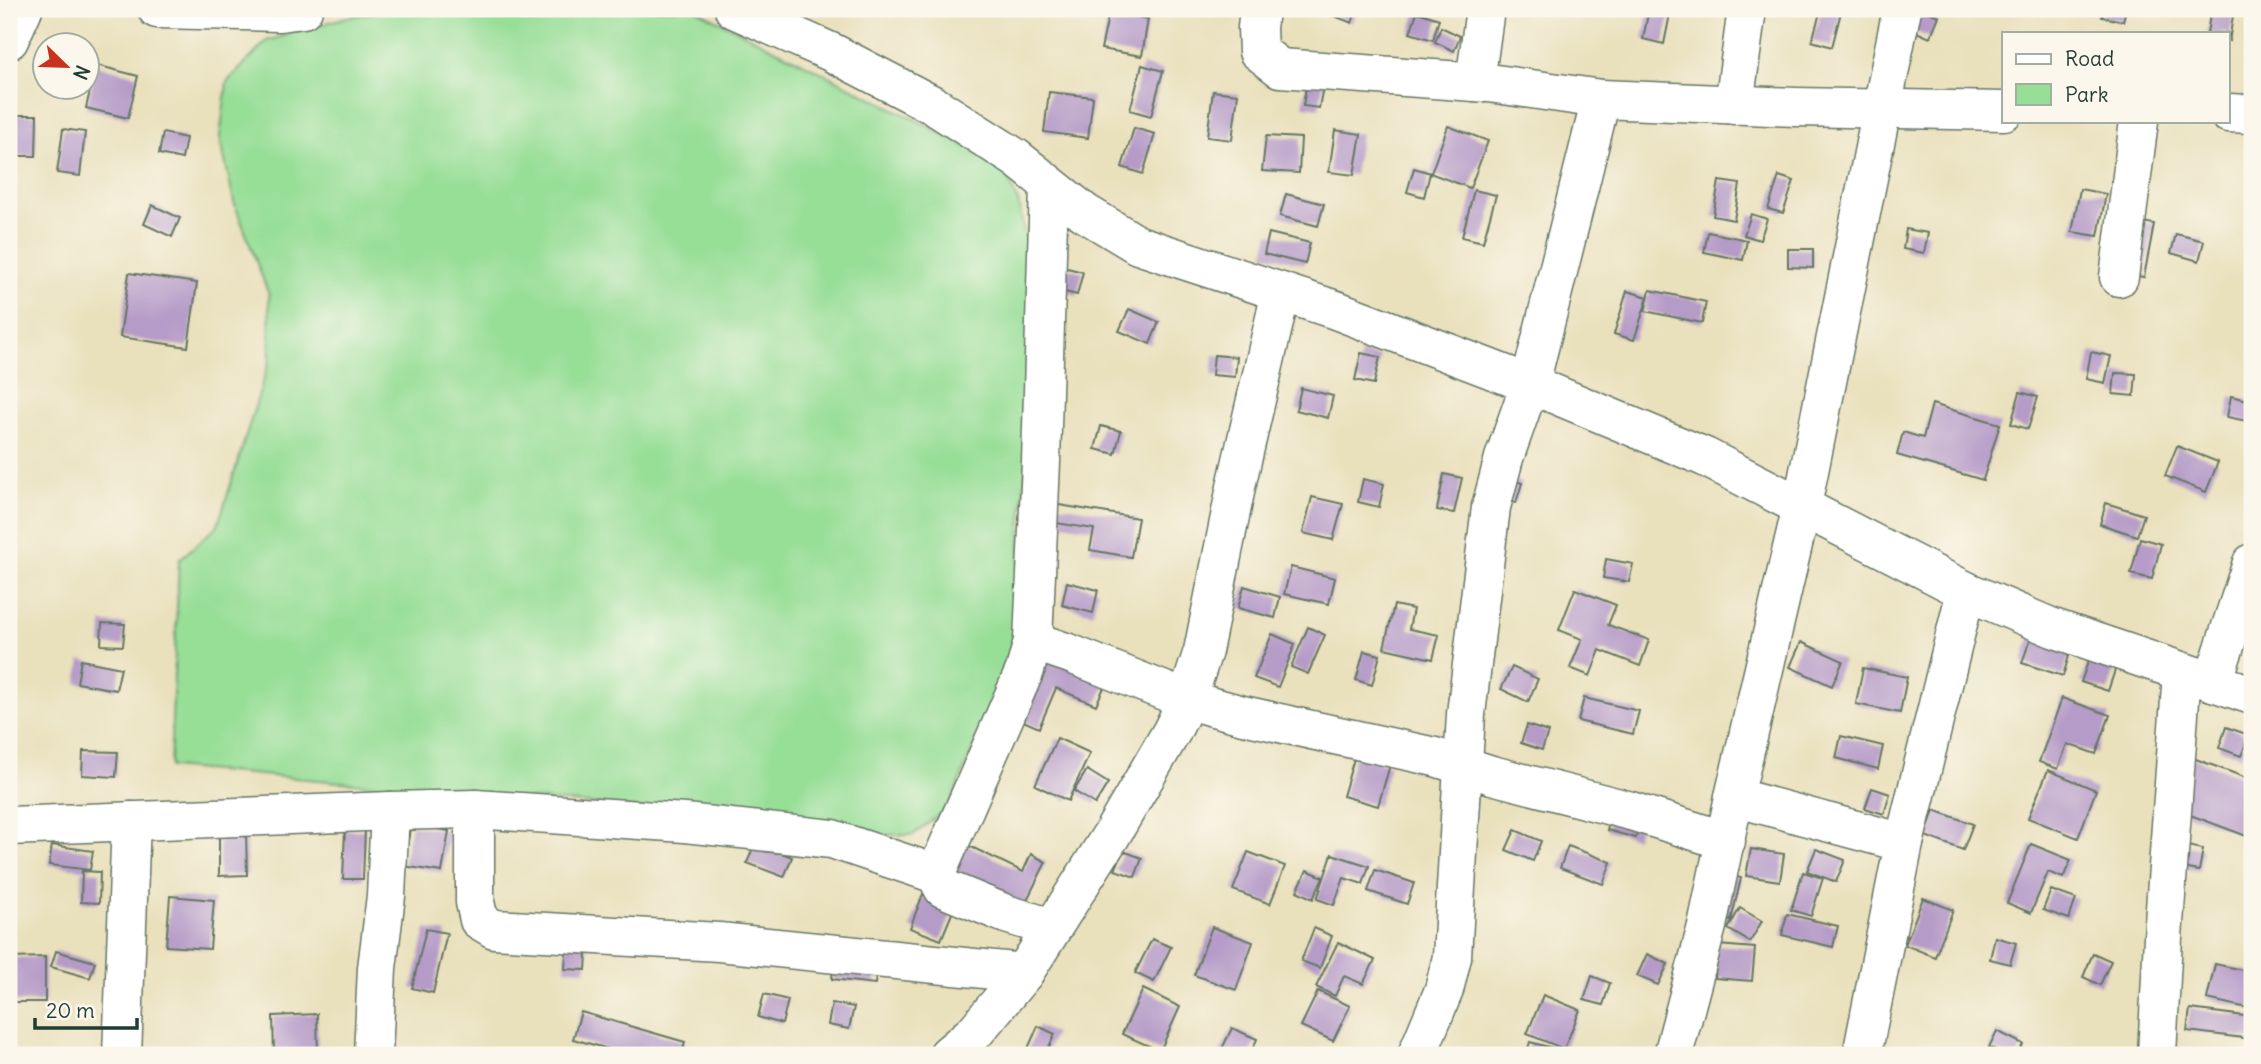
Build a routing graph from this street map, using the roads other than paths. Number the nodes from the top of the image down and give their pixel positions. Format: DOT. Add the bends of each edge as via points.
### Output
graph roads {
  1 [pos="23,9"];
  2 [pos="157,9"];
  3 [pos="303,9"];
  4 [pos="734,9"];
  5 [pos="1259,9"];
  6 [pos="1485,9"];
  7 [pos="1746,9"];
  8 [pos="1902,9"];
  9 [pos="9,40"];
  10 [pos="1475,82"];
  11 [pos="1601,99"];
  12 [pos="1734,105"];
  13 [pos="1881,107"];
  14 [pos="2002,111"];
  15 [pos="2230,113"];
  16 [pos="2252,114"];
  17 [pos="2138,122"];
  18 [pos="1049,185"];
  19 [pos="2119,277"];
  20 [pos="1281,292"];
  21 [pos="1530,384"];
  22 [pos="1802,506"];
  23 [pos="2252,563"];
  24 [pos="1966,591"];
  25 [pos="1033,641"];
  26 [pos="2198,677"];
  27 [pos="2252,695"];
  28 [pos="1187,700"];
  29 [pos="1462,766"];
  30 [pos="1734,797"];
  31 [pos="475,809"];
  32 [pos="390,811"];
  33 [pos="131,821"];
  34 [pos="9,826"];
  35 [pos="1726,841"];
  36 [pos="1904,843"];
  37 [pos="936,874"];
  38 [pos="1052,929"];
  39 [pos="1024,973"];
  40 [pos="122,1055"];
  41 [pos="373,1055"];
  42 [pos="948,1055"];
  43 [pos="1416,1055"];
  44 [pos="1673,1055"];
  45 [pos="1862,1055"];
  46 [pos="2157,1055"];
  1 -- 9 [label="street"];
  2 -- 3 [label="street"];
  4 -- 18 [label="street" via="933,105"];
  5 -- 10 [label="street" via="1258,51 1280,68"];
  6 -- 10 [label="street"];
  7 -- 12 [label="street"];
  8 -- 13 [label="street"];
  10 -- 11 [label="street"];
  11 -- 12 [label="street"];
  11 -- 21 [label="street"];
  12 -- 13 [label="street"];
  13 -- 14 [label="street"];
  13 -- 22 [label="street"];
  15 -- 16 [label="street"];
  17 -- 19 [label="street"];
  18 -- 20 [label="street" via="1138,245"];
  18 -- 25 [label="street"];
  20 -- 21 [label="street"];
  20 -- 28 [label="street" via="1203,651"];
  21 -- 22 [label="street" via="1705,457"];
  21 -- 29 [label="street" via="1491,507"];
  22 -- 24 [label="street"];
  22 -- 30 [label="street"];
  23 -- 26 [label="street"];
  24 -- 26 [label="street" via="2053,628"];
  24 -- 36 [label="street"];
  25 -- 28 [label="street"];
  25 -- 37 [label="street"];
  26 -- 27 [label="street"];
  26 -- 46 [label="street" via="2164,924"];
  28 -- 29 [label="street"];
  28 -- 38 [label="street"];
  29 -- 35 [label="street"];
  29 -- 43 [label="street" via="1450,972"];
  30 -- 35 [label="street"];
  30 -- 36 [label="street"];
  31 -- 32 [label="street"];
  31 -- 37 [label="street" via="685,823 832,839"];
  31 -- 39 [label="street" via="475,902 479,920 494,929 719,942"];
  32 -- 33 [label="street"];
  32 -- 41 [label="street"];
  33 -- 34 [label="street"];
  33 -- 40 [label="street"];
  35 -- 44 [label="street"];
  36 -- 45 [label="street"];
  37 -- 38 [label="street" via="943,888"];
  38 -- 39 [label="street"];
  39 -- 42 [label="street" via="974,1033"];
}
